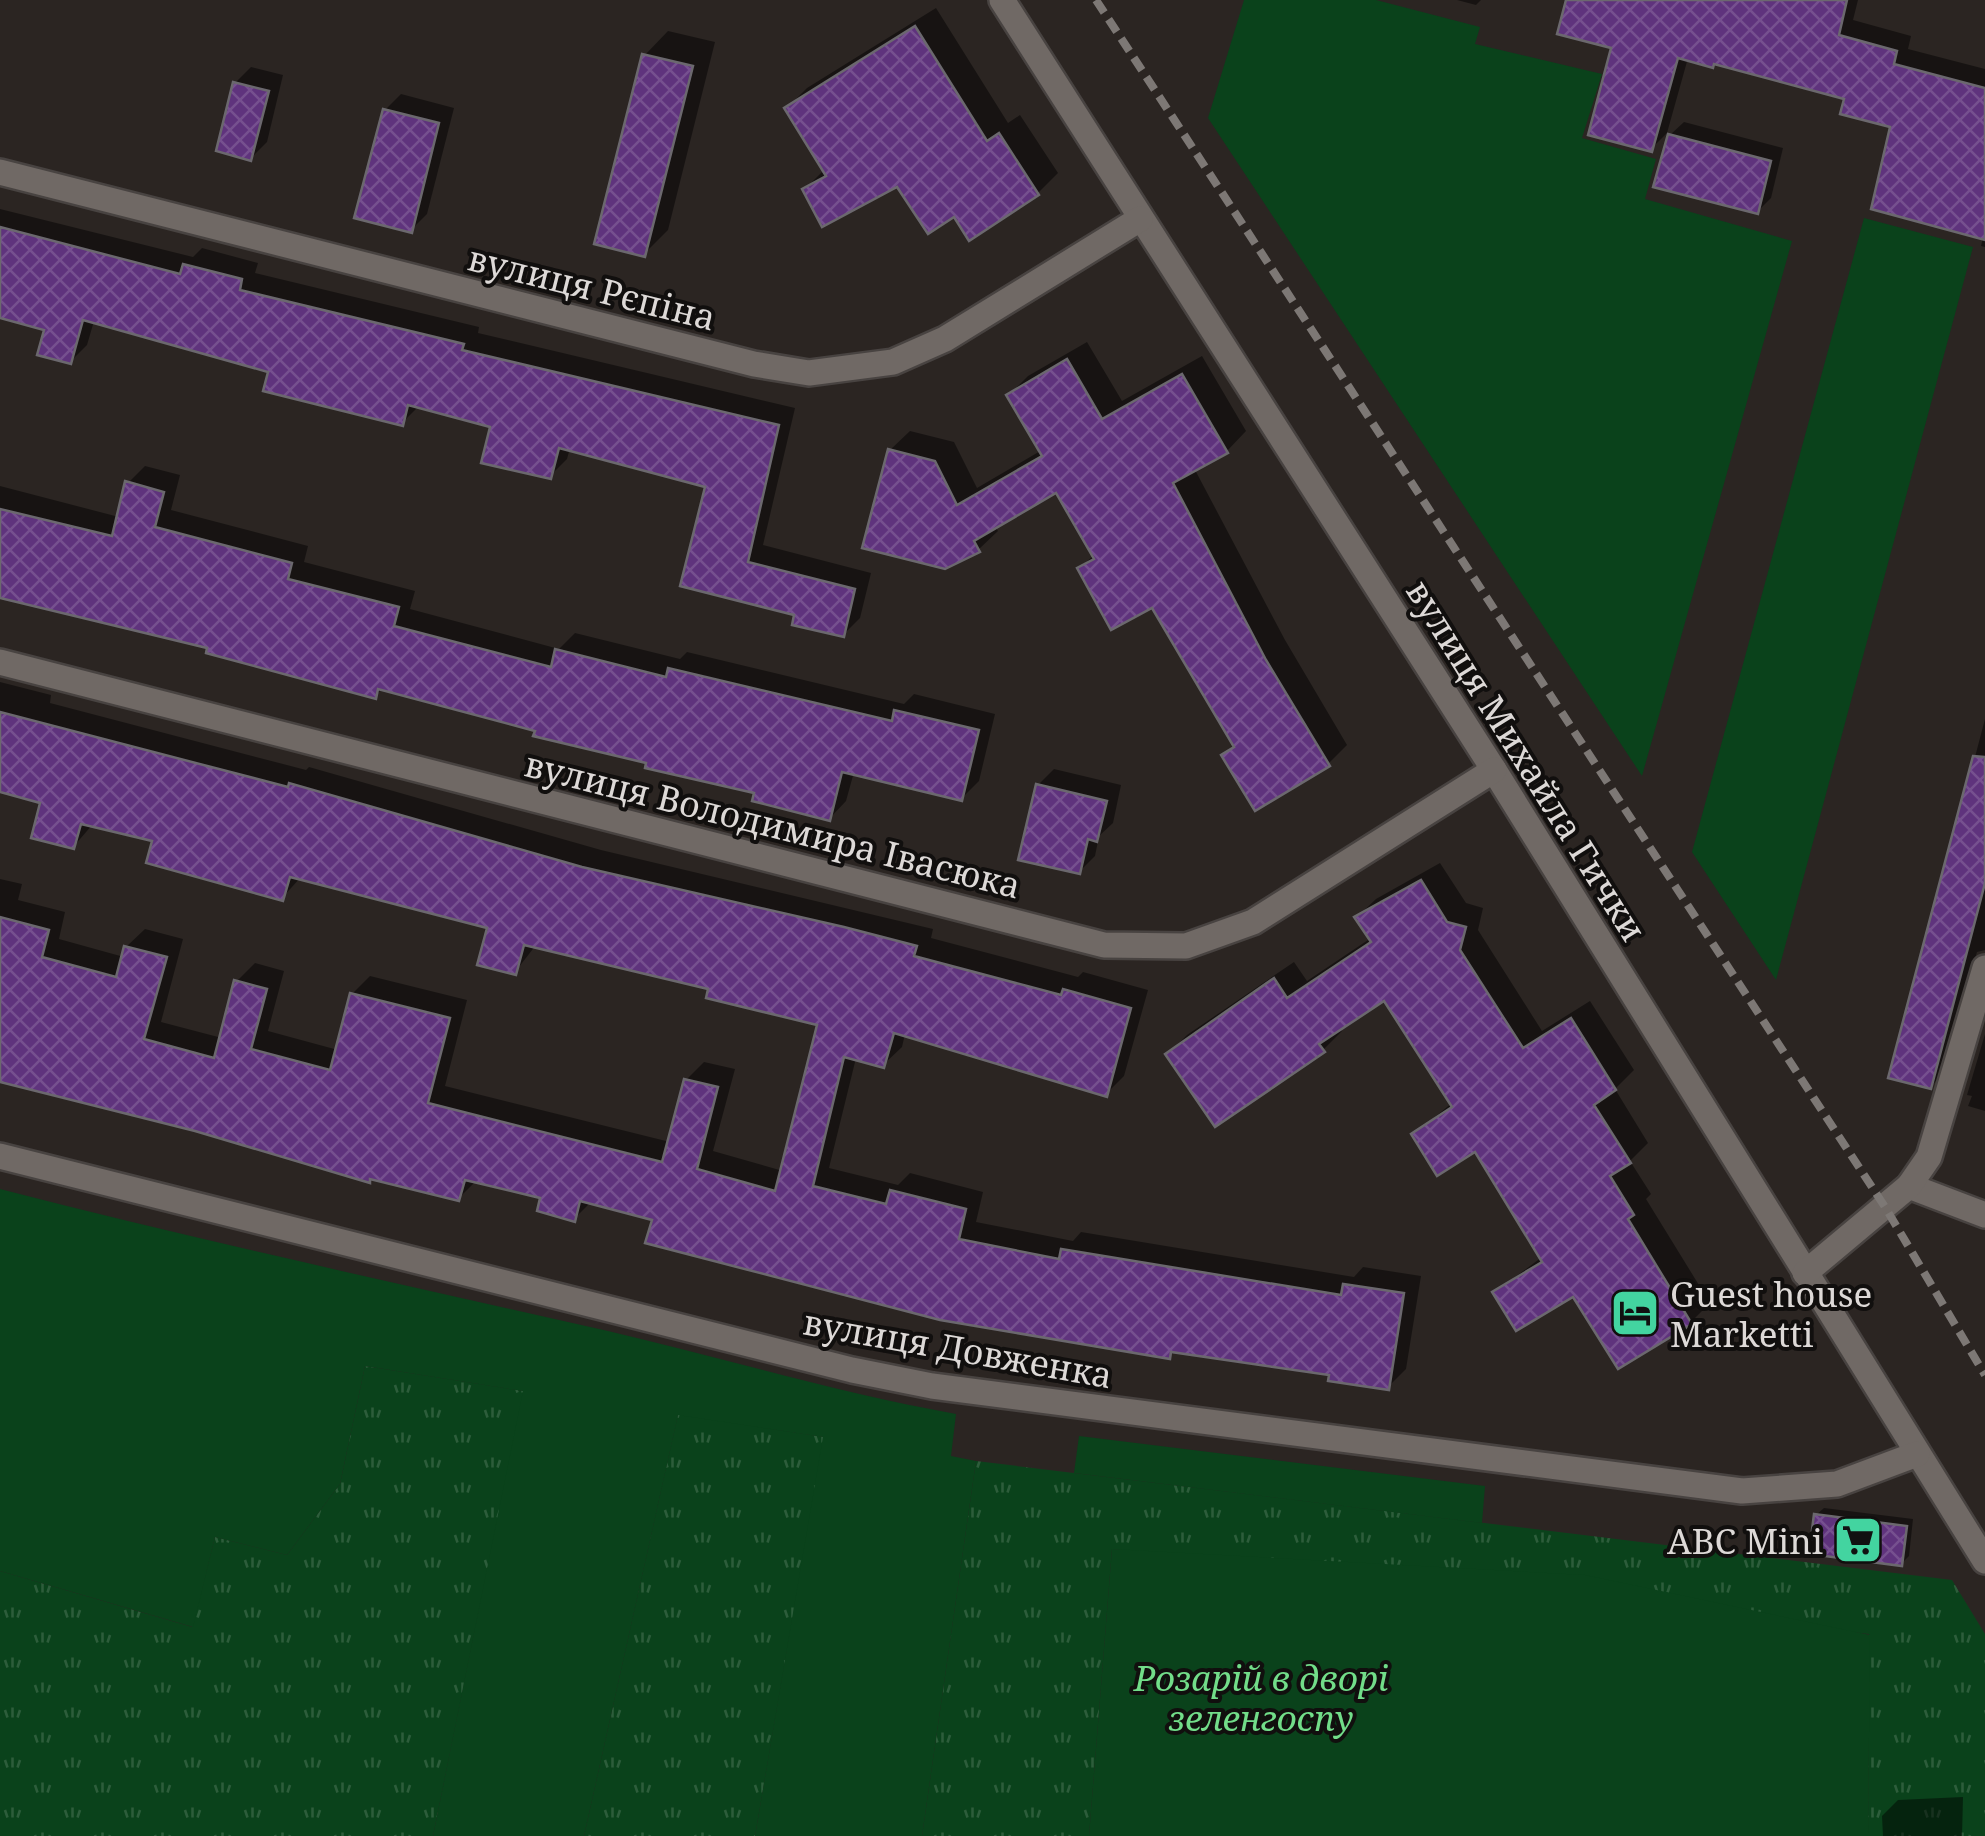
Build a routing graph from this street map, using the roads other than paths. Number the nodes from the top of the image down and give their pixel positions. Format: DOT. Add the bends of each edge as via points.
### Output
graph roads {
  1 [pos="1002,0"];
  2 [pos="0,172"];
  3 [pos="1140,219"];
  4 [pos="0,662"];
  5 [pos="1494,770"];
  6 [pos="1985,968"];
  7 [pos="0,1156"];
  8 [pos="1909,1186"];
  9 [pos="1985,1215"];
  10 [pos="1805,1273"];
  11 [pos="1917,1454"];
  12 [pos="1985,1561"];
  1 -- 3 [label="street, вулиця Михайла Гички"];
  2 -- 3 [label="street, вулиця Рєпіна" via="734,360 809,373 893,362 945,340"];
  3 -- 5 [label="street, вулиця Михайла Гички"];
  4 -- 5 [label="street, вулиця Володимира Івасюка" via="1104,945 1147,949 1186,946 1253,922"];
  5 -- 10 [label="street, вулиця Михайла Гички"];
  6 -- 8 [label="street" via="1943,1119"];
  7 -- 11 [label="street, вулиця Довженка" via="852,1370 999,1397 1742,1491 1837,1484"];
  8 -- 9 [label="street"];
  8 -- 10 [label="street"];
  10 -- 11 [label="street, вулиця Михайла Гички"];
  11 -- 12 [label="street, вулиця Михайла Гички"];
}
